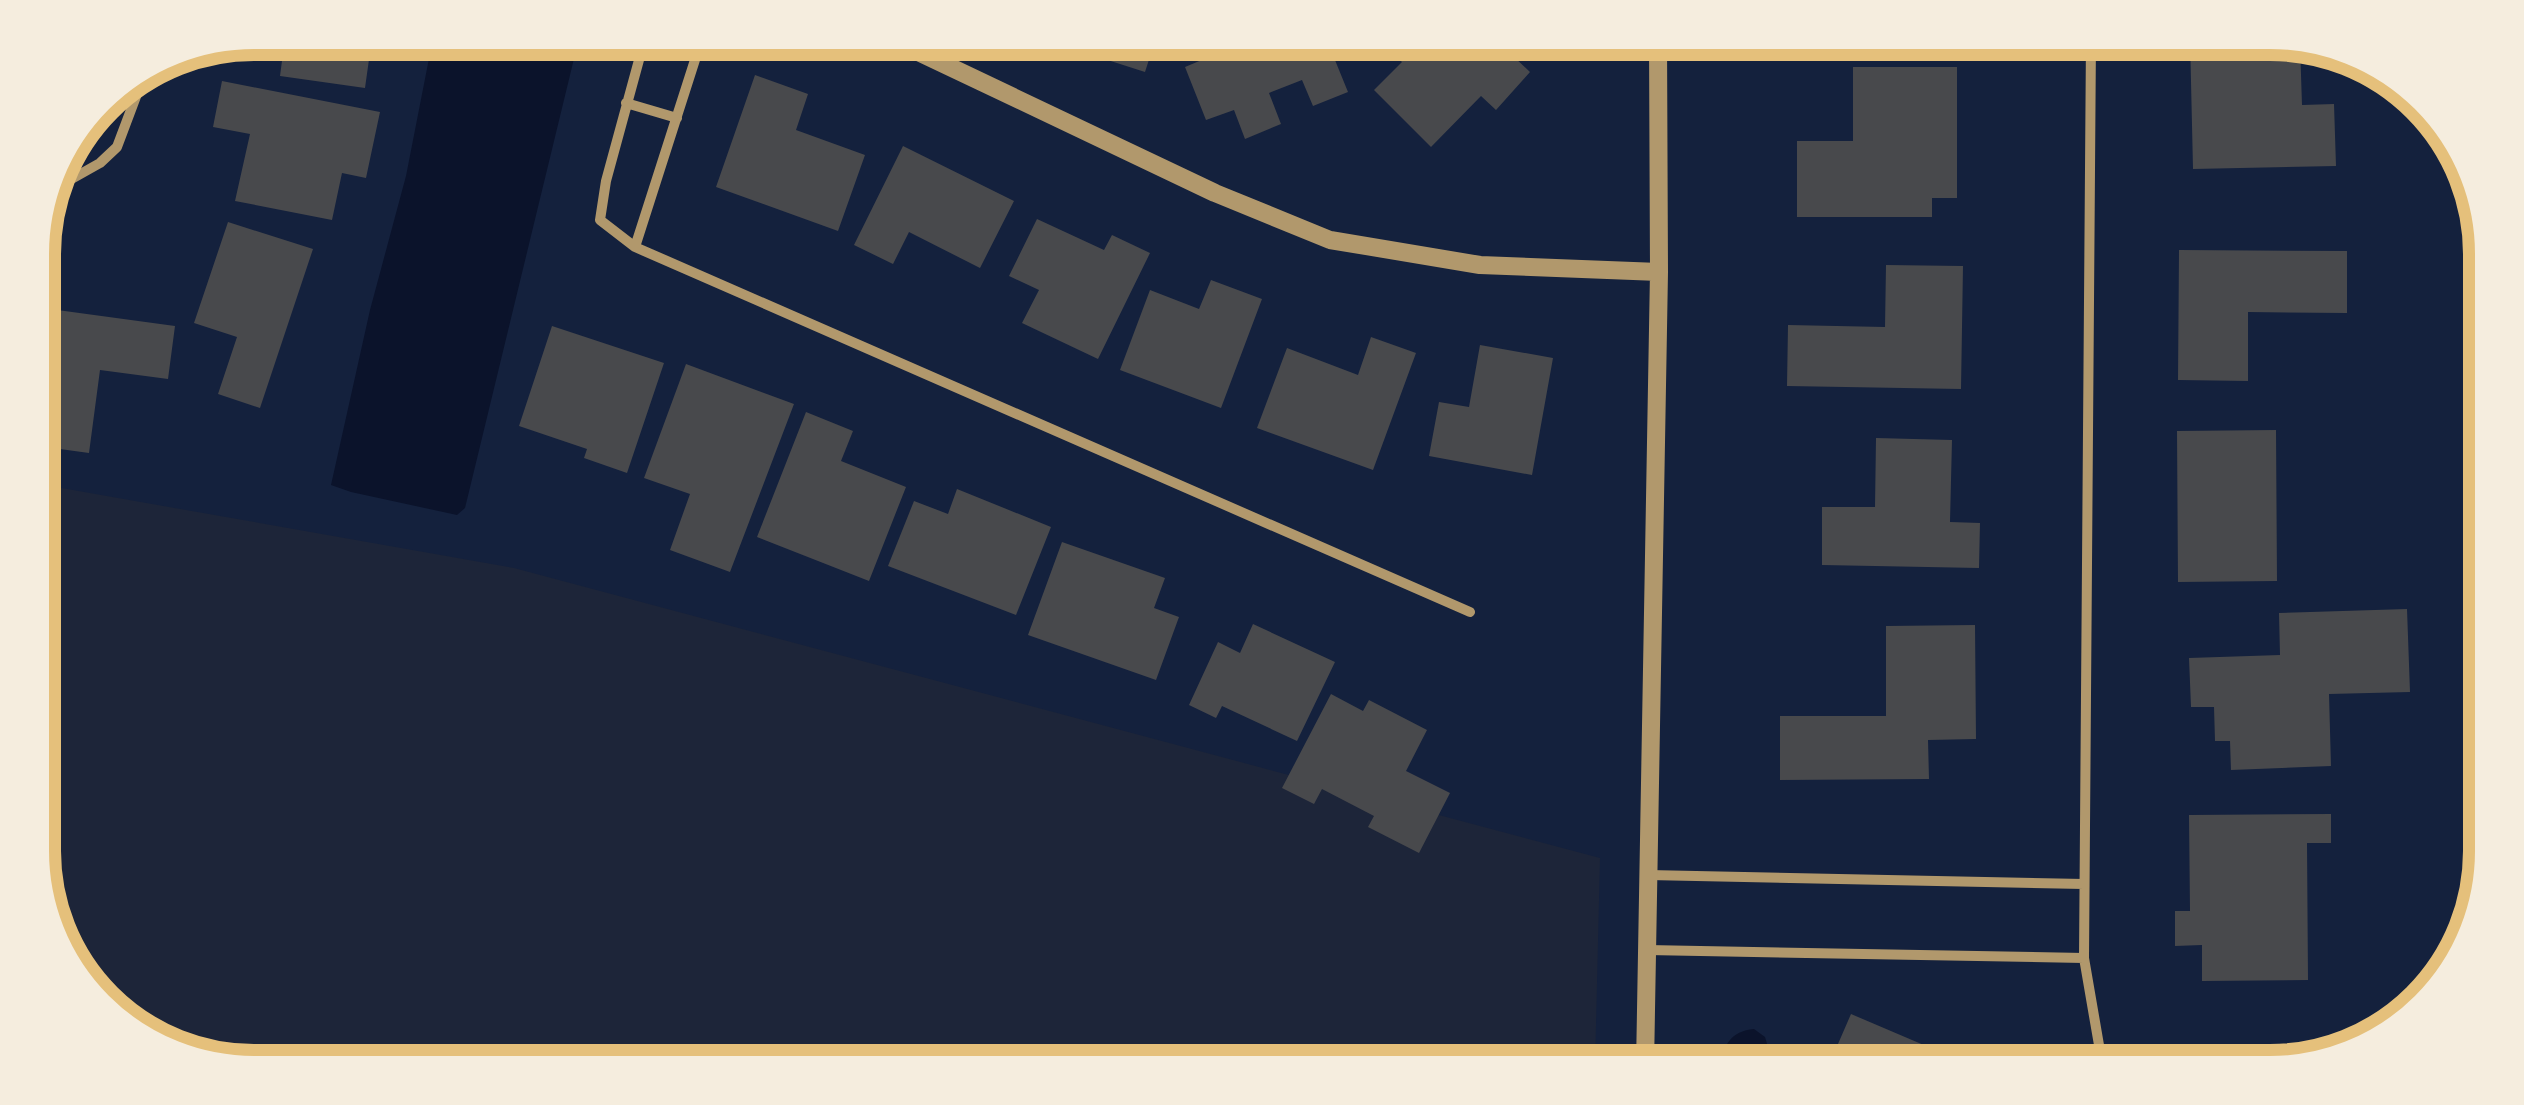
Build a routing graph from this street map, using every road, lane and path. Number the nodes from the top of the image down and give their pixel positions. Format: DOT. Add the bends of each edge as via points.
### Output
graph roads {
  1 [pos="640,55"];
  2 [pos="697,55"];
  3 [pos="925,55"];
  4 [pos="1658,55"];
  5 [pos="2091,55"];
  6 [pos="137,94"];
  7 [pos="626,103"];
  8 [pos="677,118"];
  9 [pos="70,179"];
  10 [pos="635,247"];
  11 [pos="1658,272"];
  12 [pos="1470,612"];
  13 [pos="1648,874"];
  14 [pos="2084,884"];
  15 [pos="1646,950"];
  16 [pos="2084,958"];
  17 [pos="1645,1050"];
  18 [pos="2101,1050"];
  1 -- 7 [label="street"];
  2 -- 8 [label="street"];
  3 -- 11 [label="street" via="1215,194 1330,240 1480,265"];
  4 -- 11 [label="street"];
  5 -- 14 [label="street"];
  6 -- 9 [label="street" via="116,147"];
  7 -- 8 [label="street"];
  7 -- 10 [label="street" via="600,220"];
  8 -- 10 [label="street"];
  10 -- 12 [label="street"];
  11 -- 13 [label="street"];
  13 -- 14 [label="street"];
  13 -- 15 [label="street"];
  14 -- 16 [label="street"];
  15 -- 16 [label="street"];
  15 -- 17 [label="street"];
  16 -- 18 [label="street"];
}
